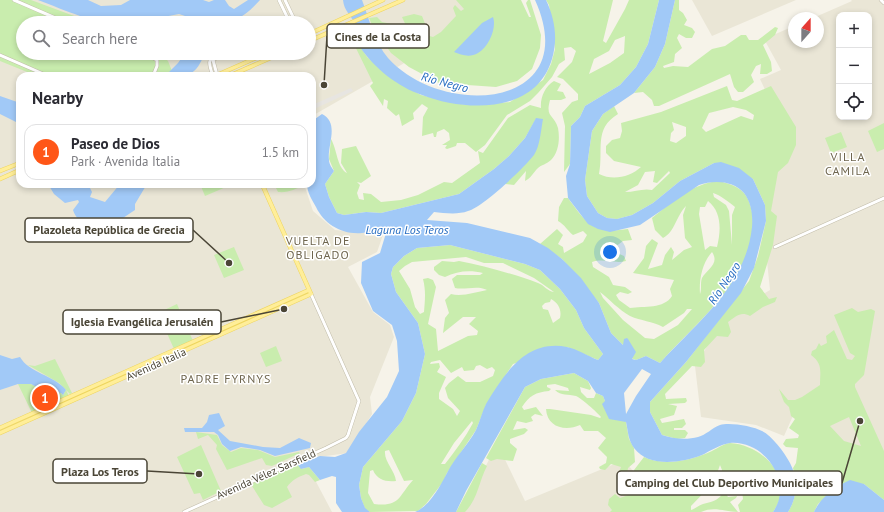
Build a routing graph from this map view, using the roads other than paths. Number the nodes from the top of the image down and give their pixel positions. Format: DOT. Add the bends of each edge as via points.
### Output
graph roads {
  1 [pos="14,0"];
  2 [pos="279,0"];
  3 [pos="285,0"];
  4 [pos="383,0"];
  5 [pos="403,0"];
  6 [pos="881,0"];
  7 [pos="884,3"];
  8 [pos="51,16"];
  9 [pos="288,16"];
  10 [pos="293,16"];
  11 [pos="316,31"];
  12 [pos="316,38"];
  13 [pos="0,55"];
  14 [pos="157,60"];
  15 [pos="209,60"];
  16 [pos="213,60"];
  17 [pos="251,60"];
  18 [pos="266,60"];
  19 [pos="39,72"];
  20 [pos="155,72"];
  21 [pos="214,72"];
  22 [pos="215,72"];
  23 [pos="225,72"];
  24 [pos="238,72"];
  25 [pos="16,165"];
  26 [pos="0,172"];
  27 [pos="16,172"];
  28 [pos="0,179"];
  29 [pos="264,188"];
  30 [pos="884,198"];
  31 [pos="775,247"];
  32 [pos="310,292"];
  33 [pos="0,428"];
  34 [pos="0,434"];
  35 [pos="184,512"];
  1 -- 8 [label="street"];
  2 -- 9 [label="street"];
  3 -- 10 [label="street"];
  4 -- 11 [label="main road"];
  5 -- 12 [label="main road"];
  6 -- 7 [label="street"];
  13 -- 19 [label="street"];
  14 -- 20 [label="street"];
  15 -- 21 [label="street"];
  16 -- 22 [label="street"];
  17 -- 23 [label="main road"];
  18 -- 24 [label="main road"];
  25 -- 26 [label="main road"];
  27 -- 28 [label="main road"];
  29 -- 32 [label="main road"];
  30 -- 31 [label="street"];
  32 -- 33 [label="main road, Avenida Italia"];
  32 -- 34 [label="main road, Avenida Italia"];
  32 -- 35 [label="street, Avenida Vélez Sarsfield" via="359,401 348,435 326,448"];
}
